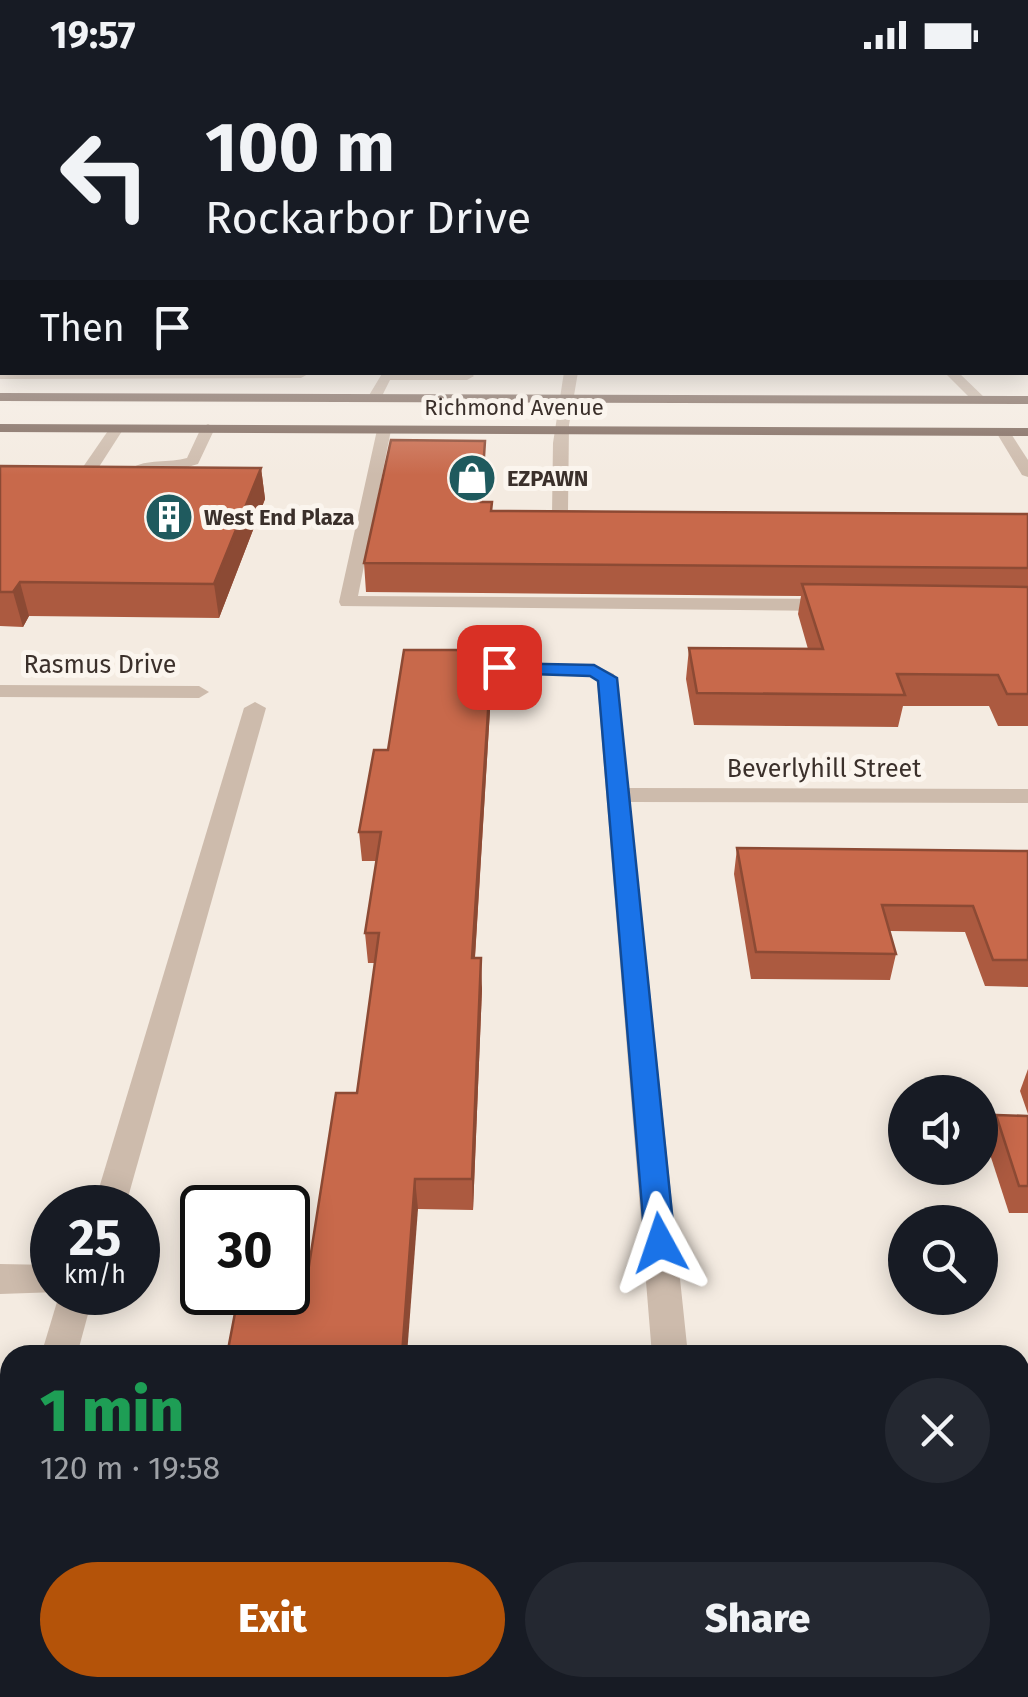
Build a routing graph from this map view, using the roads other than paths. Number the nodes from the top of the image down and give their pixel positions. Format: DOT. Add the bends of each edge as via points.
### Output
graph roads {
  1 [pos="182,375"];
  2 [pos="301,375"];
  3 [pos="383,375"];
  4 [pos="469,375"];
  5 [pos="571,375"];
  6 [pos="953,375"];
  7 [pos="0,397"];
  8 [pos="166,397"];
  9 [pos="286,397"];
  10 [pos="375,397"];
  11 [pos="457,398"];
  12 [pos="569,398"];
  13 [pos="979,399"];
  14 [pos="1028,400"];
  15 [pos="0,428"];
  16 [pos="117,428"];
  17 [pos="208,428"];
  18 [pos="384,430"];
  19 [pos="558,430"];
  20 [pos="1002,432"];
  21 [pos="1028,432"];
  22 [pos="73,467"];
  23 [pos="91,467"];
  24 [pos="110,468"];
  25 [pos="130,468"];
  26 [pos="1028,472"];
  27 [pos="618,515"];
  28 [pos="848,606"];
  29 [pos="499,667"];
  30 [pos="0,691"];
  31 [pos="199,692"];
  32 [pos="255,708"];
  33 [pos="619,795"];
  34 [pos="1028,796"];
  35 [pos="115,1185"];
  36 [pos="0,1280"];
  37 [pos="30,1280"];
  38 [pos="71,1315"];
  39 [pos="63,1345"];
  40 [pos="669,1345"];
  1 -- 8 [label="street"];
  2 -- 9 [label="street"];
  3 -- 10 [label="street"];
  4 -- 11 [label="street"];
  5 -- 12 [label="street"];
  6 -- 13 [label="street"];
  7 -- 8 [label="main road, Richmond Avenue"];
  8 -- 9 [label="main road, Richmond Avenue"];
  9 -- 10 [label="main road, Richmond Avenue"];
  10 -- 11 [label="main road, Richmond Avenue"];
  11 -- 12 [label="main road, Richmond Avenue"];
  12 -- 13 [label="main road, Richmond Avenue"];
  12 -- 19 [label="street"];
  13 -- 14 [label="main road, Richmond Avenue"];
  15 -- 16 [label="main road, Richmond Avenue"];
  16 -- 17 [label="main road, Richmond Avenue"];
  16 -- 23 [label="street"];
  17 -- 18 [label="main road, Richmond Avenue"];
  17 -- 25 [label="street" via="184,466"];
  18 -- 19 [label="main road, Richmond Avenue"];
  18 -- 28 [label="street" via="348,602"];
  19 -- 20 [label="main road, Richmond Avenue"];
  19 -- 27 [label="street" via="560,515"];
  20 -- 21 [label="main road, Richmond Avenue"];
  20 -- 26 [label="street"];
  22 -- 23 [label="street"];
  23 -- 24 [label="street"];
  29 -- 33 [label="street" via="594,670 608,678"];
  30 -- 31 [label="street, Rasmus Drive"];
  32 -- 35 [label="street"];
  33 -- 34 [label="street, Beverlyhill Street"];
  33 -- 40 [label="street"];
  36 -- 37 [label="street"];
  38 -- 39 [label="street"];
}
